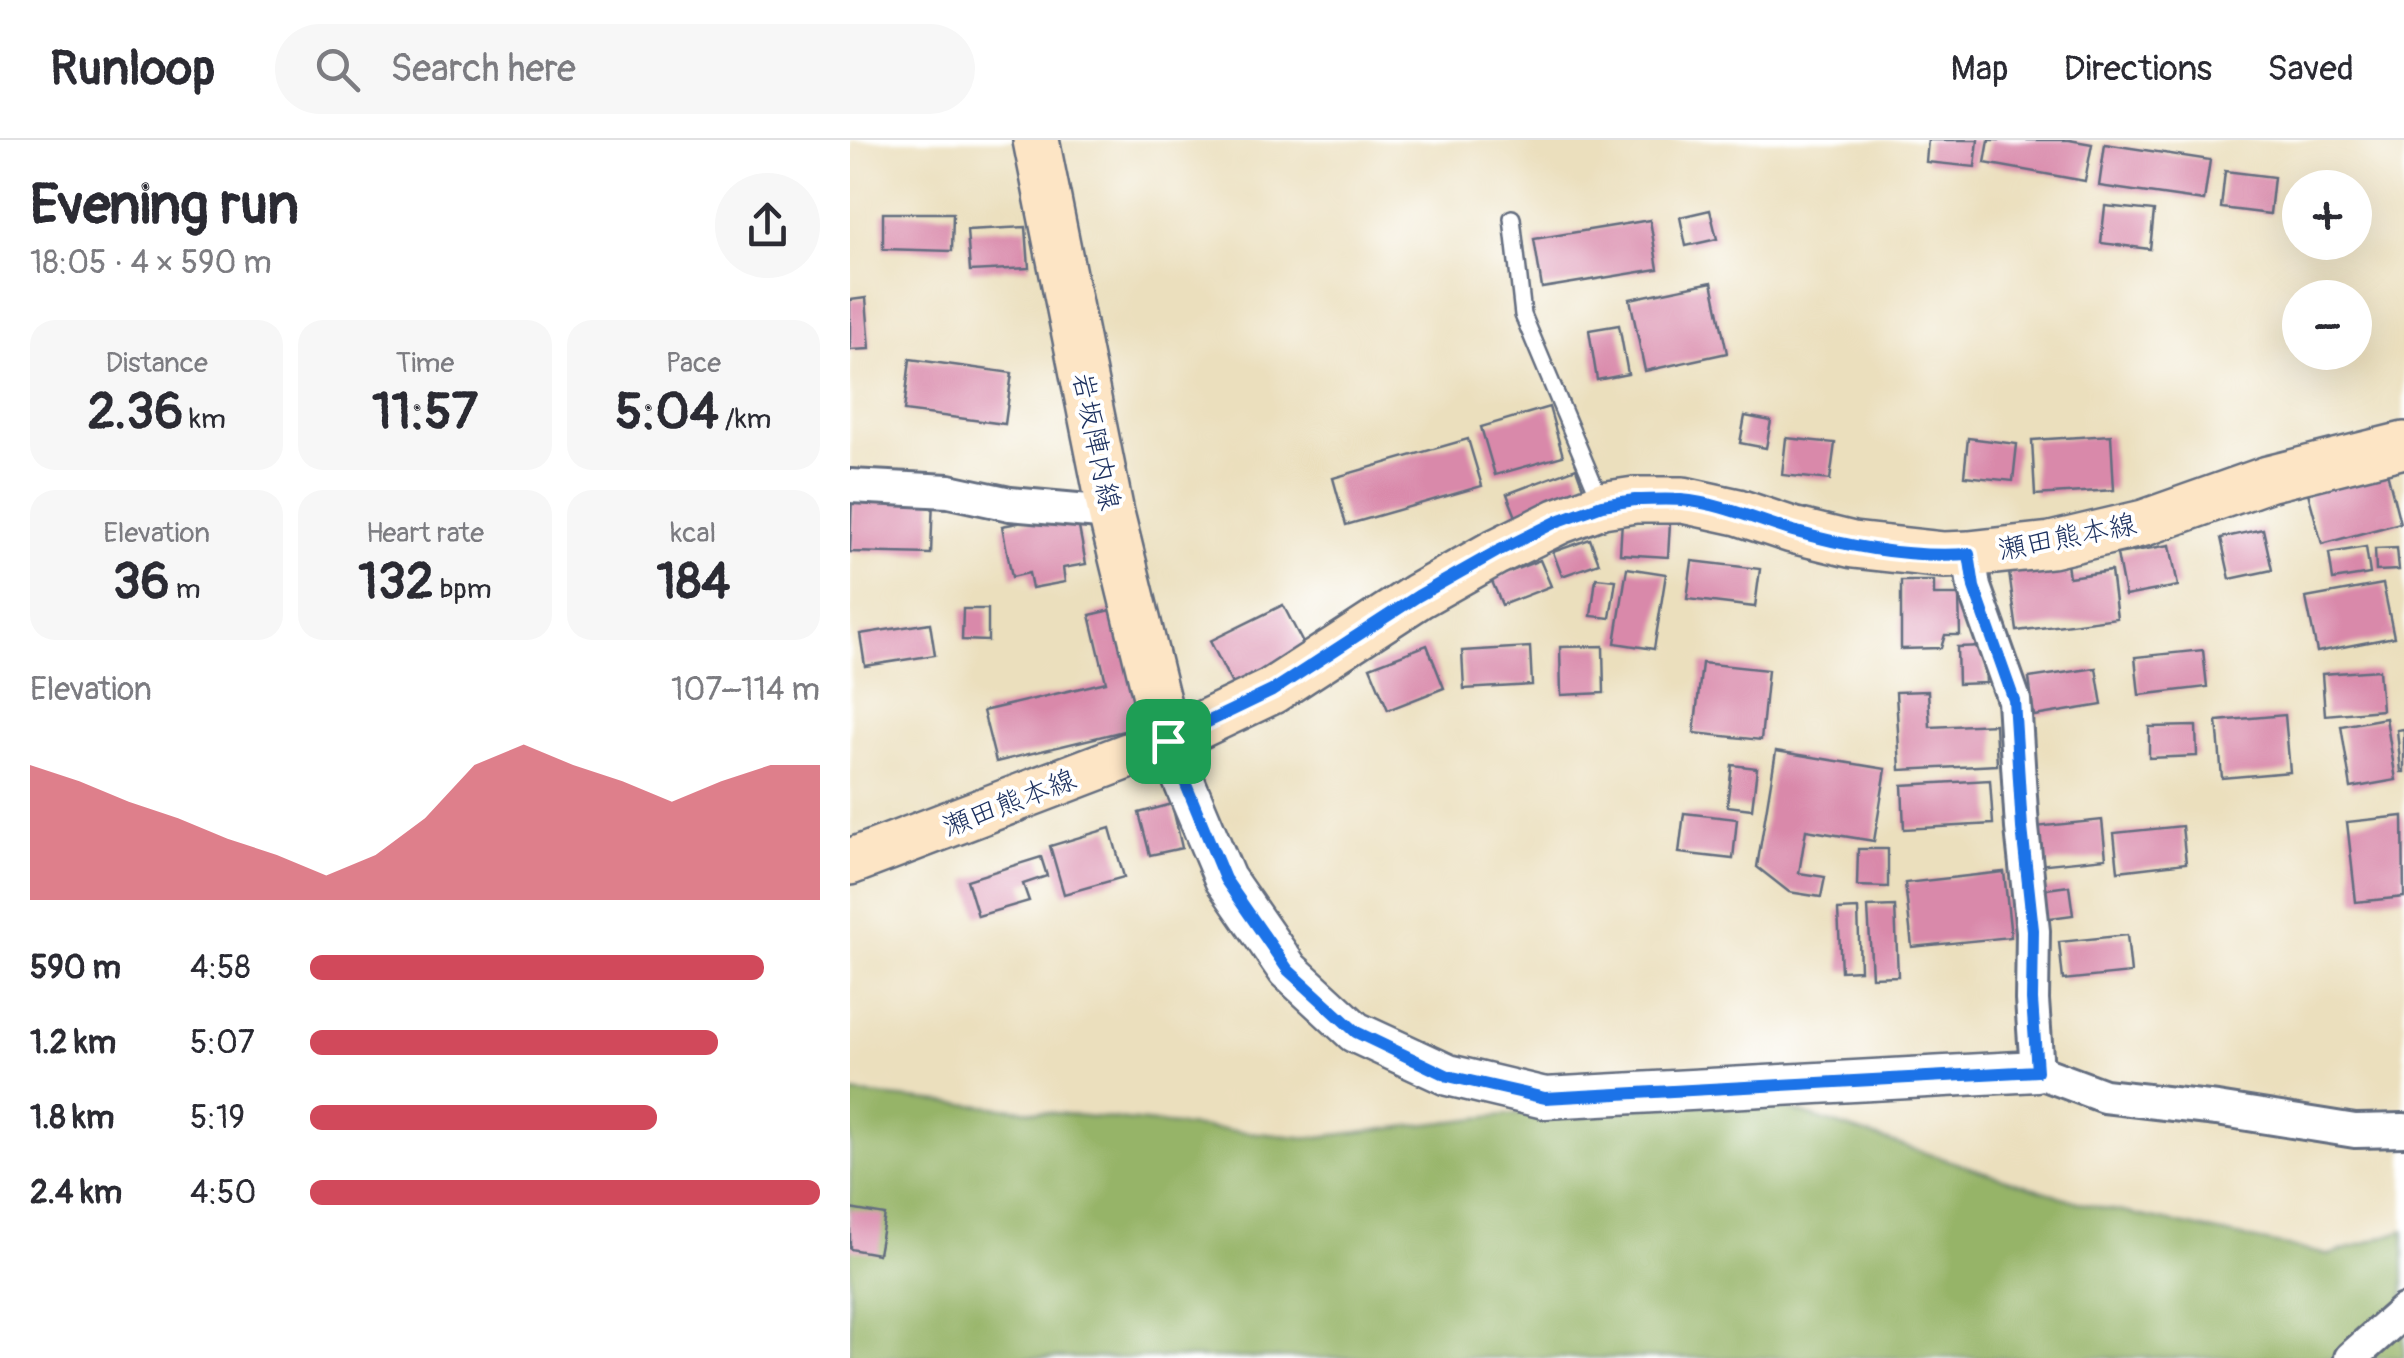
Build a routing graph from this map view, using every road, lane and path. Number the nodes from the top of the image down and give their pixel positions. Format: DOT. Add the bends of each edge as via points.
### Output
graph roads {
  1 [pos="1036,140"];
  2 [pos="1512,218"];
  3 [pos="2404,445"];
  4 [pos="850,486"];
  5 [pos="1602,505"];
  6 [pos="1111,513"];
  7 [pos="1969,554"];
  8 [pos="1168,741"];
  9 [pos="850,862"];
  10 [pos="2037,1071"];
  11 [pos="2404,1130"];
  12 [pos="2404,1311"];
  13 [pos="2350,1358"];
  1 -- 6 [label="main road, 岩坂陣内線"];
  2 -- 5 [label="lane" via="1523,314"];
  3 -- 7 [label="main road, 瀬田熊本線" via="2268,479 2144,523 2051,545"];
  4 -- 6 [label="street" via="950,491"];
  5 -- 7 [label="main road, 瀬田熊本線" via="1683,500 1854,545"];
  5 -- 8 [label="main road, 瀬田熊本線" via="1496,552 1272,691"];
  6 -- 8 [label="main road, 岩坂陣内線"];
  7 -- 10 [label="street" via="2014,700"];
  8 -- 9 [label="main road, 瀬田熊本線"];
  8 -- 10 [label="street" via="1225,879 1288,970 1356,1032 1448,1076 1545,1098"];
  10 -- 11 [label="street" via="2104,1096 2355,1131"];
  12 -- 13 [label="street"];
}
